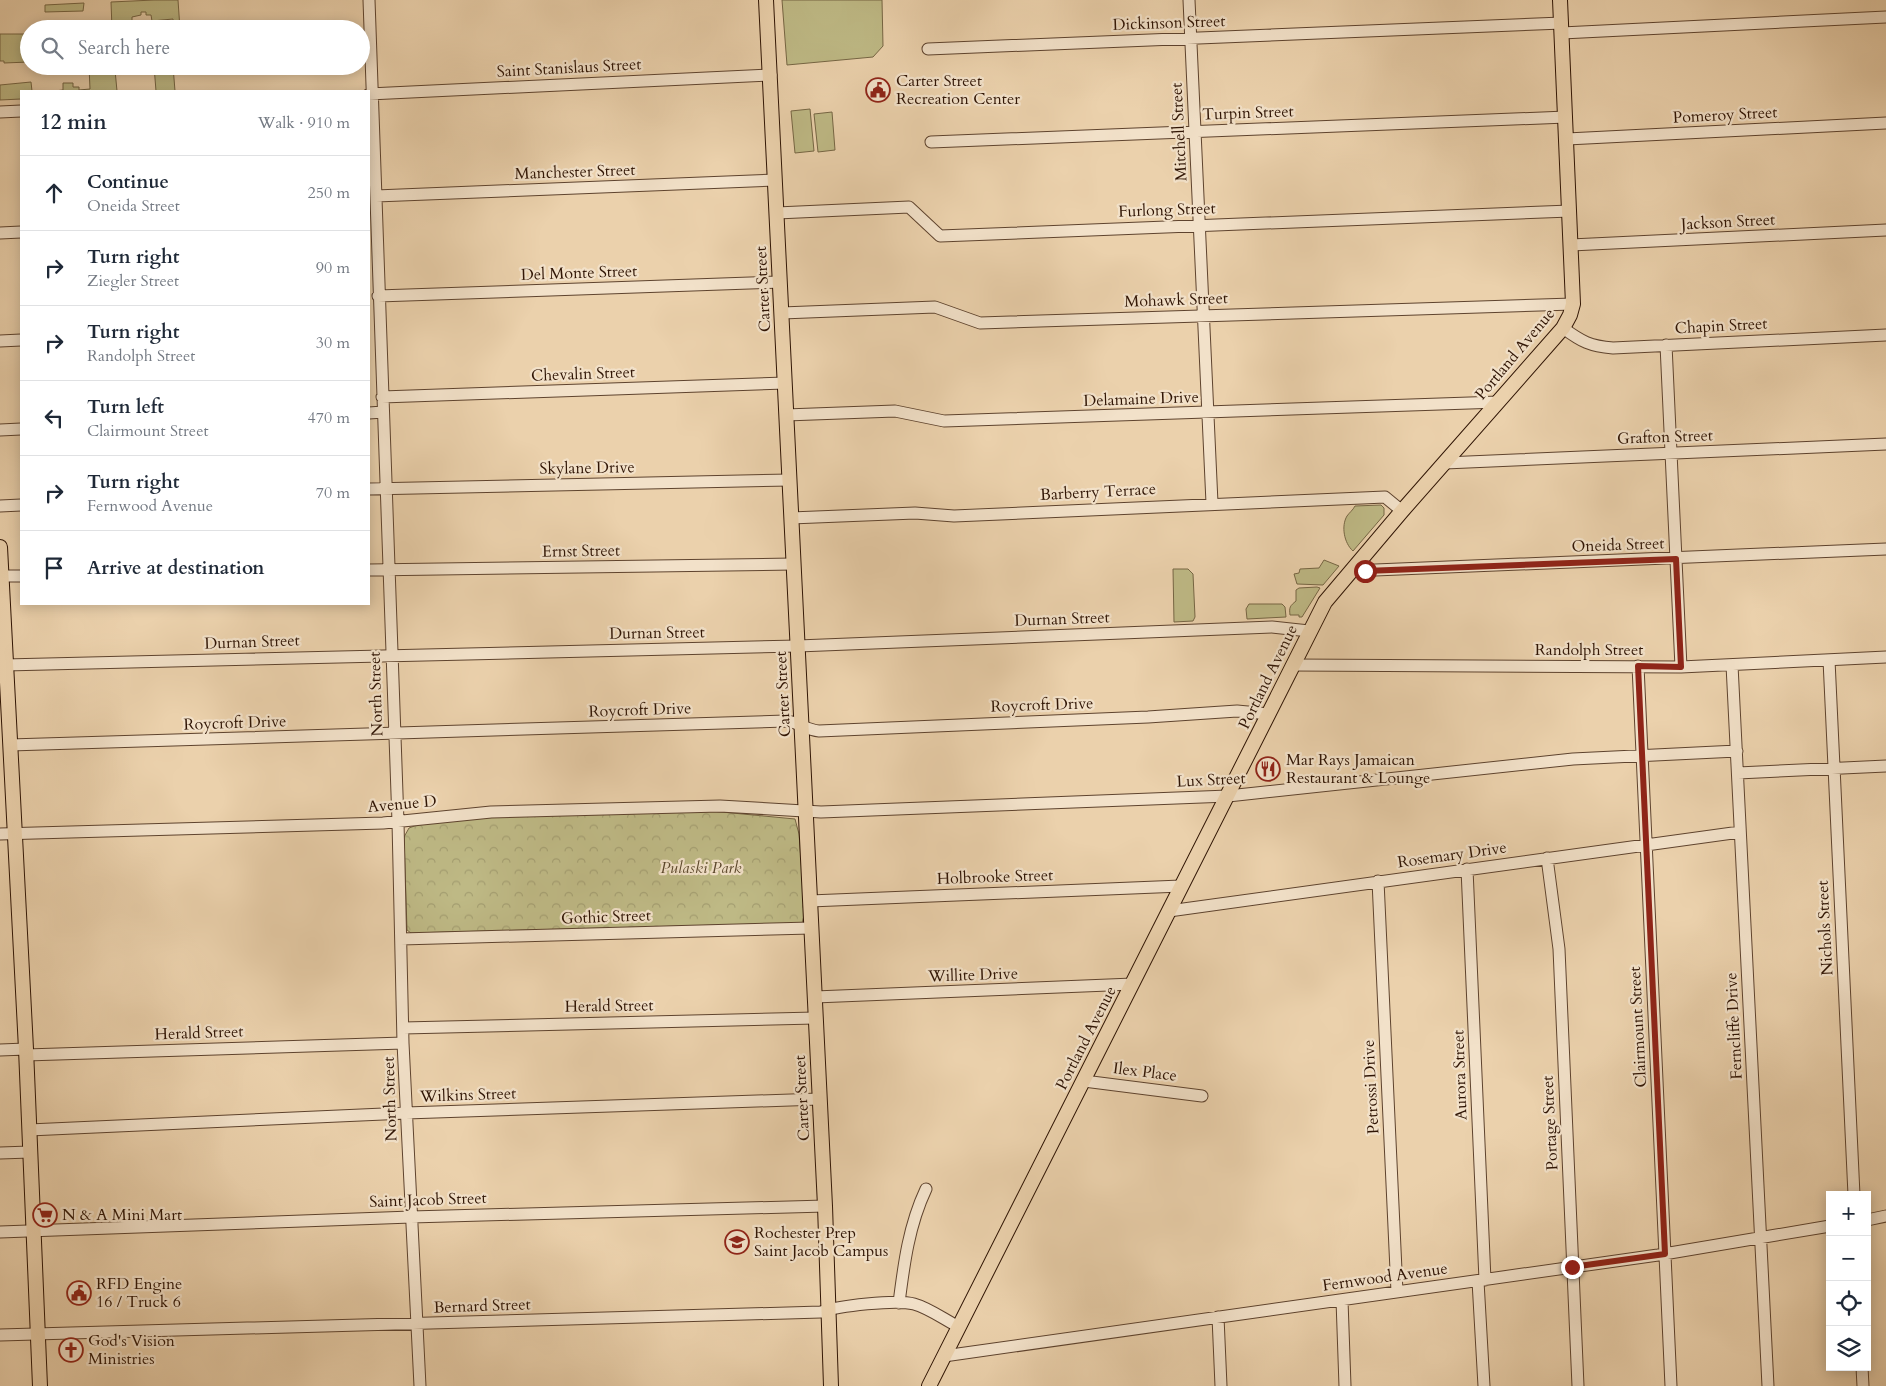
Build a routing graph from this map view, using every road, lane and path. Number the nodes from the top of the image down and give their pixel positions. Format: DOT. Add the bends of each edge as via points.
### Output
graph roads {
  1 [pos="369,0"];
  2 [pos="766,0"];
  3 [pos="1189,0"];
  4 [pos="1560,0"];
  5 [pos="1886,17"];
  6 [pos="369,20"];
  7 [pos="1562,28"];
  8 [pos="1191,38"];
  9 [pos="370,47"];
  10 [pos="928,49"];
  11 [pos="771,76"];
  12 [pos="371,94"];
  13 [pos="20,111"];
  14 [pos="0,112"];
  15 [pos="1566,117"];
  16 [pos="1886,124"];
  17 [pos="1195,132"];
  18 [pos="1566,140"];
  19 [pos="931,142"];
  20 [pos="775,180"];
  21 [pos="376,196"];
  22 [pos="1570,211"];
  23 [pos="777,213"];
  24 [pos="372,216"];
  25 [pos="1199,226"];
  26 [pos="1886,230"];
  27 [pos="20,232"];
  28 [pos="0,233"];
  29 [pos="1571,245"];
  30 [pos="780,282"];
  31 [pos="378,296"];
  32 [pos="1573,304"];
  33 [pos="782,313"];
  34 [pos="1203,316"];
  35 [pos="374,322"];
  36 [pos="1563,328"];
  37 [pos="1886,335"];
  38 [pos="20,340"];
  39 [pos="0,341"];
  40 [pos="1666,345"];
  41 [pos="785,382"];
  42 [pos="382,397"];
  43 [pos="1498,402"];
  44 [pos="383,412"];
  45 [pos="370,413"];
  46 [pos="1208,413"];
  47 [pos="786,415"];
  48 [pos="20,429"];
  49 [pos="0,430"];
  50 [pos="1886,444"];
  51 [pos="1671,453"];
  52 [pos="1445,463"];
  53 [pos="790,480"];
  54 [pos="385,488"];
  55 [pos="370,489"];
  56 [pos="1212,503"];
  57 [pos="20,505"];
  58 [pos="0,506"];
  59 [pos="1402,511"];
  60 [pos="791,518"];
  61 [pos="1886,550"];
  62 [pos="0,556"];
  63 [pos="1676,559"];
  64 [pos="793,564"];
  65 [pos="370,570"];
  66 [pos="388,570"];
  67 [pos="1351,571"];
  68 [pos="2,576"];
  69 [pos="20,576"];
  70 [pos="1309,631"];
  71 [pos="2,635"];
  72 [pos="798,646"];
  73 [pos="391,655"];
  74 [pos="1886,657"];
  75 [pos="1829,660"];
  76 [pos="1732,664"];
  77 [pos="5,665"];
  78 [pos="1292,665"];
  79 [pos="1638,666"];
  80 [pos="1681,667"];
  81 [pos="1269,714"];
  82 [pos="802,727"];
  83 [pos="394,734"];
  84 [pos="6,737"];
  85 [pos="1736,751"];
  86 [pos="1642,756"];
  87 [pos="1886,766"];
  88 [pos="1834,768"];
  89 [pos="1738,773"];
  90 [pos="1228,796"];
  91 [pos="806,812"];
  92 [pos="398,822"];
  93 [pos="1740,832"];
  94 [pos="7,834"];
  95 [pos="1646,845"];
  96 [pos="1547,858"];
  97 [pos="1467,869"];
  98 [pos="1378,881"];
  99 [pos="1181,886"];
  100 [pos="810,901"];
  101 [pos="1169,911"];
  102 [pos="811,928"];
  103 [pos="401,939"];
  104 [pos="1133,984"];
  105 [pos="814,997"];
  106 [pos="815,1018"];
  107 [pos="403,1028"];
  108 [pos="404,1043"];
  109 [pos="0,1050"];
  110 [pos="26,1052"];
  111 [pos="1084,1081"];
  112 [pos="1202,1096"];
  113 [pos="819,1099"];
  114 [pos="406,1113"];
  115 [pos="29,1130"];
  116 [pos="30,1152"];
  117 [pos="0,1153"];
  118 [pos="926,1189"];
  119 [pos="1854,1191"];
  120 [pos="825,1206"];
  121 [pos="1886,1216"];
  122 [pos="411,1217"];
  123 [pos="1871,1219"];
  124 [pos="1826,1227"];
  125 [pos="33,1230"];
  126 [pos="0,1232"];
  127 [pos="1760,1237"];
  128 [pos="1665,1254"];
  129 [pos="1572,1267"];
  130 [pos="1481,1280"];
  131 [pos="1397,1292"];
  132 [pos="1342,1300"];
  133 [pos="899,1303"];
  134 [pos="829,1309"];
  135 [pos="1218,1317"];
  136 [pos="417,1324"];
  137 [pos="959,1327"];
  138 [pos="38,1334"];
  139 [pos="0,1335"];
  140 [pos="944,1356"];
  141 [pos="1862,1371"];
  142 [pos="40,1386"];
  143 [pos="420,1386"];
  144 [pos="831,1386"];
  145 [pos="929,1386"];
  146 [pos="1221,1386"];
  147 [pos="1345,1386"];
  148 [pos="1484,1386"];
  149 [pos="1578,1386"];
  150 [pos="1671,1386"];
  151 [pos="1768,1386"];
  152 [pos="1863,1386"];
  1 -- 6 [label="street, North Street"];
  2 -- 11 [label="main road, Carter Street"];
  3 -- 8 [label="street, Mitchell Street"];
  4 -- 7 [label="main road, Portland Avenue"];
  5 -- 7 [label="street, Dickinson Street"];
  7 -- 8 [label="street, Dickinson Street"];
  7 -- 15 [label="main road, Portland Avenue"];
  8 -- 10 [label="street, Dickinson Street"];
  8 -- 17 [label="street, Mitchell Street"];
  9 -- 12 [label="street, North Street"];
  11 -- 12 [label="street, Saint Stanislaus Street"];
  11 -- 20 [label="main road, Carter Street"];
  12 -- 21 [label="street, North Street"];
  13 -- 14 [label="street"];
  15 -- 17 [label="street, Turpin Street"];
  15 -- 18 [label="main road, Portland Avenue"];
  16 -- 18 [label="street, Pomeroy Street"];
  17 -- 19 [label="street, Turpin Street"];
  17 -- 25 [label="street, Mitchell Street"];
  18 -- 22 [label="main road, Portland Avenue"];
  20 -- 21 [label="street, Manchester Street"];
  20 -- 23 [label="main road, Carter Street"];
  21 -- 24 [label="street, North Street"];
  22 -- 25 [label="street, Furlong Street"];
  22 -- 29 [label="main road, Portland Avenue"];
  23 -- 25 [label="street, Furlong Street" via="909,207 940,236"];
  23 -- 30 [label="main road, Carter Street"];
  24 -- 31 [label="street, North Street"];
  25 -- 34 [label="street, Mitchell Street"];
  26 -- 29 [label="street, Jackson Street"];
  27 -- 28 [label="street"];
  29 -- 32 [label="main road, Portland Avenue"];
  30 -- 31 [label="street, Del Monte Street"];
  30 -- 33 [label="main road, Carter Street"];
  31 -- 35 [label="street, North Street"];
  32 -- 34 [label="street, Mohawk Street"];
  32 -- 36 [label="main road, Portland Avenue"];
  33 -- 34 [label="street, Mohawk Street" via="935,307 980,323"];
  33 -- 41 [label="main road, Carter Street"];
  34 -- 46 [label="street, Mitchell Street"];
  35 -- 42 [label="street, North Street"];
  36 -- 40 [label="street, Chapin Street" via="1593,346"];
  36 -- 43 [label="main road, Portland Avenue"];
  37 -- 40 [label="street, Chapin Street"];
  38 -- 39 [label="street"];
  40 -- 51 [label="street"];
  41 -- 42 [label="street, Chevalin Street"];
  41 -- 47 [label="main road, Carter Street"];
  42 -- 44 [label="street, North Street"];
  43 -- 46 [label="street, Delamaine Drive"];
  43 -- 52 [label="main road, Portland Avenue"];
  44 -- 45 [label="street"];
  44 -- 54 [label="street, North Street"];
  46 -- 47 [label="street, Delamaine Drive" via="944,422 895,411"];
  46 -- 56 [label="street, Mitchell Street"];
  47 -- 53 [label="main road, Carter Street"];
  48 -- 49 [label="street"];
  50 -- 51 [label="street, Grafton Street"];
  51 -- 52 [label="street, Grafton Street"];
  51 -- 63 [label="street"];
  52 -- 59 [label="main road, Portland Avenue"];
  53 -- 54 [label="street, Skylane Drive"];
  53 -- 60 [label="main road, Carter Street"];
  54 -- 55 [label="street, Skylane Drive"];
  54 -- 66 [label="street, North Street"];
  56 -- 59 [label="street, Barberry Terrace" via="1385,497"];
  56 -- 60 [label="street, Barberry Terrace" via="954,516 915,513"];
  57 -- 58 [label="street"];
  59 -- 67 [label="main road, Portland Avenue"];
  60 -- 64 [label="main road, Carter Street"];
  61 -- 63 [label="street, Oneida Street"];
  62 -- 68 [label="main road"];
  63 -- 67 [label="street, Oneida Street"];
  63 -- 80 [label="street"];
  64 -- 66 [label="street, Ernst Street"];
  64 -- 72 [label="main road, Carter Street"];
  65 -- 66 [label="street, Ernst Street"];
  66 -- 73 [label="street, North Street"];
  67 -- 70 [label="main road, Portland Avenue" via="1325,602"];
  68 -- 69 [label="street"];
  68 -- 71 [label="main road"];
  70 -- 72 [label="street, Durnan Street" via="1272,627"];
  70 -- 78 [label="main road, Portland Avenue"];
  71 -- 77 [label="main road"];
  72 -- 73 [label="street, Durnan Street"];
  72 -- 82 [label="main road, Carter Street"];
  73 -- 77 [label="street, Durnan Street"];
  73 -- 83 [label="street, North Street"];
  74 -- 75 [label="street, Randolph Street"];
  75 -- 76 [label="street, Randolph Street"];
  75 -- 88 [label="street, Nichols Street"];
  76 -- 80 [label="street, Randolph Street"];
  76 -- 85 [label="street, Ferncliffe Drive"];
  77 -- 84 [label="main road"];
  78 -- 79 [label="street, Randolph Street"];
  78 -- 81 [label="main road, Portland Avenue"];
  79 -- 80 [label="street, Randolph Street"];
  79 -- 86 [label="street, Clairmount Street"];
  81 -- 82 [label="street, Roycroft Drive" via="1237,711 819,731"];
  81 -- 90 [label="main road, Portland Avenue"];
  82 -- 83 [label="street, Roycroft Drive" via="794,721 785,721"];
  82 -- 91 [label="main road, Carter Street"];
  83 -- 84 [label="street, Roycroft Drive"];
  83 -- 92 [label="street, North Street"];
  84 -- 94 [label="main road"];
  85 -- 86 [label="street, Lux Street"];
  85 -- 89 [label="street, Ferncliffe Drive"];
  86 -- 90 [label="street, Lux Street" via="1573,760"];
  86 -- 95 [label="street, Clairmount Street"];
  87 -- 88 [label="street"];
  88 -- 89 [label="street"];
  88 -- 119 [label="street, Nichols Street"];
  89 -- 93 [label="street, Ferncliffe Drive"];
  90 -- 91 [label="street, Lux Street"];
  90 -- 99 [label="main road, Portland Avenue"];
  91 -- 92 [label="street, Avenue D" via="692,806 491,812"];
  91 -- 100 [label="main road, Carter Street"];
  92 -- 94 [label="street, Avenue D"];
  92 -- 103 [label="street, North Street"];
  93 -- 95 [label="street, Rosemary Drive"];
  93 -- 127 [label="street, Ferncliffe Drive"];
  94 -- 110 [label="main road"];
  95 -- 96 [label="street, Rosemary Drive"];
  95 -- 128 [label="street, Clairmount Street"];
  96 -- 97 [label="street, Rosemary Drive"];
  96 -- 129 [label="street, Portage Street" via="1559,949"];
  97 -- 98 [label="street, Rosemary Drive"];
  97 -- 130 [label="street, Aurora Street"];
  98 -- 101 [label="street, Rosemary Drive"];
  98 -- 131 [label="street, Petrossi Drive"];
  99 -- 100 [label="street, Holbrooke Street"];
  99 -- 101 [label="main road, Portland Avenue"];
  100 -- 102 [label="main road, Carter Street"];
  101 -- 104 [label="main road, Portland Avenue"];
  102 -- 103 [label="street, Gothic Street"];
  102 -- 105 [label="main road, Carter Street"];
  103 -- 107 [label="street, North Street"];
  104 -- 105 [label="street, Willite Drive"];
  104 -- 111 [label="main road, Portland Avenue"];
  105 -- 106 [label="main road, Carter Street"];
  106 -- 107 [label="street, Herald Street"];
  106 -- 113 [label="main road, Carter Street"];
  107 -- 108 [label="street, North Street"];
  108 -- 110 [label="street, Herald Street"];
  108 -- 114 [label="street, North Street"];
  109 -- 110 [label="street, Herald Street"];
  110 -- 115 [label="main road"];
  111 -- 112 [label="street, Ilex Place"];
  111 -- 137 [label="main road, Portland Avenue"];
  113 -- 114 [label="street, Wilkins Street"];
  113 -- 120 [label="main road, Carter Street"];
  114 -- 115 [label="street, Wilkins Street"];
  114 -- 122 [label="street, North Street"];
  115 -- 116 [label="main road"];
  116 -- 117 [label="street"];
  116 -- 125 [label="main road"];
  118 -- 133 [label="street" via="911,1228"];
  120 -- 122 [label="street, Saint Jacob Street"];
  120 -- 134 [label="main road, Carter Street"];
  121 -- 123 [label="street"];
  122 -- 125 [label="street, Saint Jacob Street"];
  122 -- 136 [label="street, North Street"];
  124 -- 127 [label="street, Fernwood Avenue"];
  125 -- 126 [label="street, Saint Jacob Street"];
  125 -- 138 [label="main road"];
  127 -- 128 [label="street, Fernwood Avenue"];
  127 -- 151 [label="street, Ferncliffe Drive"];
  128 -- 129 [label="street, Fernwood Avenue"];
  128 -- 150 [label="street, Clairmount Street"];
  129 -- 130 [label="street, Fernwood Avenue"];
  129 -- 149 [label="street, Portage Street"];
  130 -- 131 [label="street, Fernwood Avenue"];
  130 -- 148 [label="street, Aurora Street"];
  131 -- 132 [label="street, Fernwood Avenue"];
  132 -- 135 [label="street, Fernwood Avenue"];
  132 -- 147 [label="street"];
  133 -- 134 [label="street, Bernard Street"];
  133 -- 137 [label="street, Bernard Street" via="916,1304"];
  134 -- 136 [label="street, Bernard Street" via="821,1312"];
  134 -- 144 [label="main road, Carter Street"];
  135 -- 140 [label="street, Fernwood Avenue"];
  135 -- 146 [label="street"];
  136 -- 138 [label="street, Bernard Street"];
  136 -- 143 [label="street, North Street"];
  137 -- 140 [label="main road, Portland Avenue"];
  138 -- 139 [label="street, Bernard Street"];
  138 -- 142 [label="main road"];
  140 -- 145 [label="main road, Portland Avenue"];
  141 -- 152 [label="street"];
}
